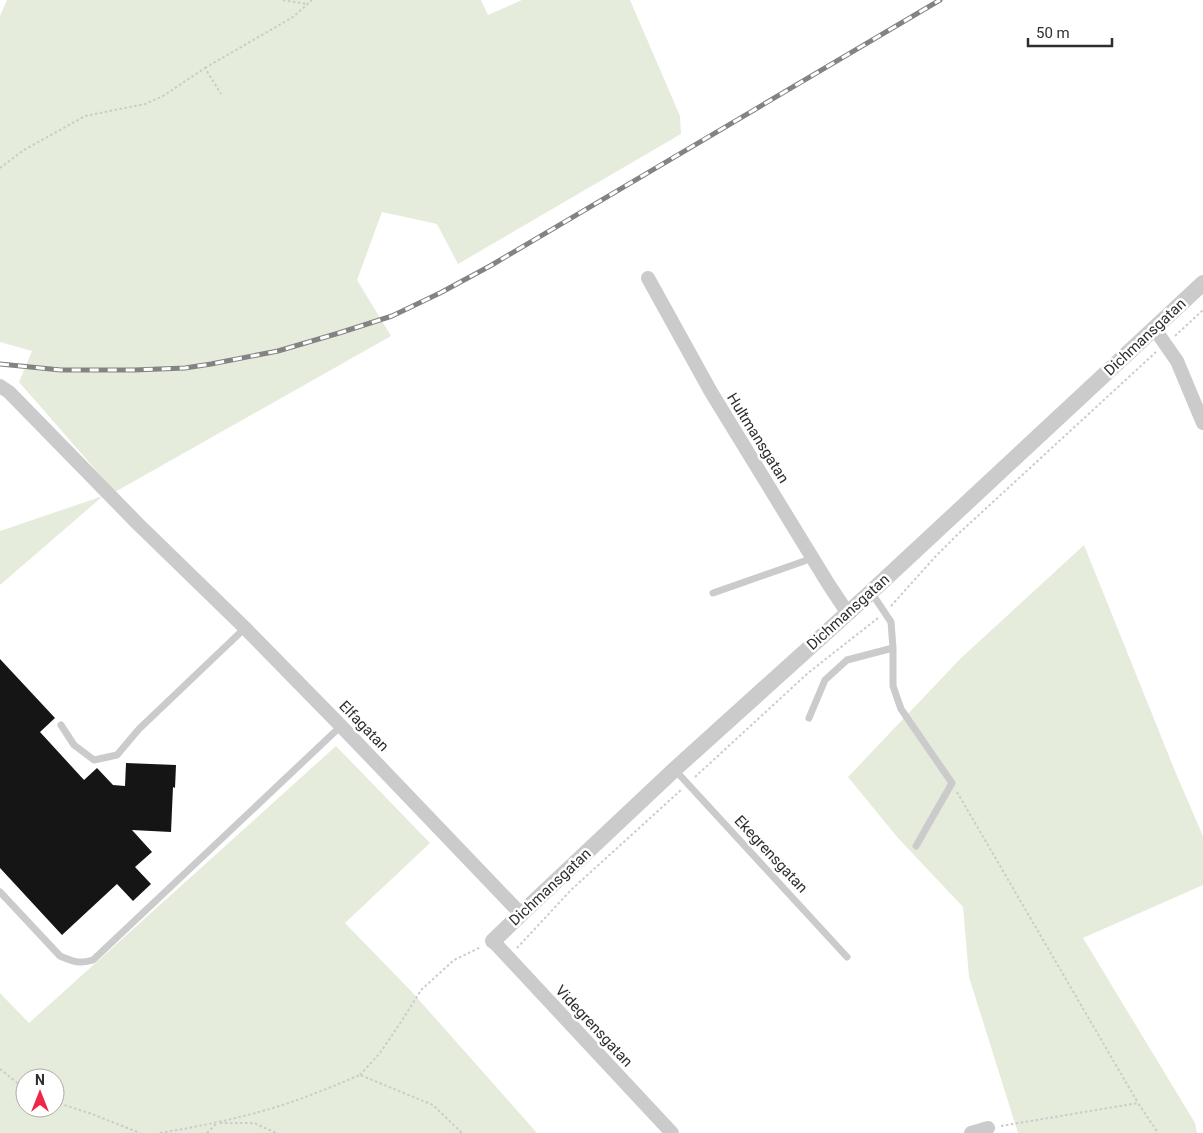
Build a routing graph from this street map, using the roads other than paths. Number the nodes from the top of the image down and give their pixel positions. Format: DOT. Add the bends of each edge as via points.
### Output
graph roads {
  1 [pos="648,278"];
  2 [pos="1203,283"];
  3 [pos="1154,328"];
  4 [pos="0,386"];
  5 [pos="1203,423"];
  6 [pos="813,558"];
  7 [pos="871,592"];
  8 [pos="713,593"];
  9 [pos="847,612"];
  10 [pos="245,628"];
  11 [pos="893,648"];
  12 [pos="809,718"];
  13 [pos="61,725"];
  14 [pos="341,726"];
  15 [pos="675,770"];
  16 [pos="916,846"];
  17 [pos="0,892"];
  18 [pos="521,914"];
  19 [pos="493,941"];
  20 [pos="847,957"];
  21 [pos="988,1128"];
  22 [pos="672,1133"];
  23 [pos="971,1133"];
  1 -- 6 [label="street, Hultmansgatan" via="710,392"];
  2 -- 3 [label="street, Dichmansgatan"];
  3 -- 5 [label="street" via="1177,361"];
  3 -- 7 [label="street, Dichmansgatan"];
  4 -- 10 [label="street, Elfagatan"];
  6 -- 8 [label="lane"];
  6 -- 9 [label="street, Hultmansgatan"];
  7 -- 9 [label="street, Dichmansgatan"];
  7 -- 11 [label="lane" via="890,622"];
  9 -- 15 [label="street, Dichmansgatan"];
  10 -- 13 [label="lane" via="139,728 117,755 94,760 74,745"];
  10 -- 14 [label="street, Elfagatan"];
  11 -- 12 [label="lane" via="848,660 825,680"];
  11 -- 16 [label="lane" via="893,686 901,709 952,783"];
  14 -- 17 [label="lane" via="93,960 73,962 60,956"];
  14 -- 18 [label="street, Elfagatan"];
  15 -- 18 [label="street, Dichmansgatan"];
  15 -- 20 [label="lane, Ekegrensgatan"];
  18 -- 19 [label="street, Dichmansgatan"];
  19 -- 22 [label="street, Videgrensgatan"];
  21 -- 23 [label="street"];
}
